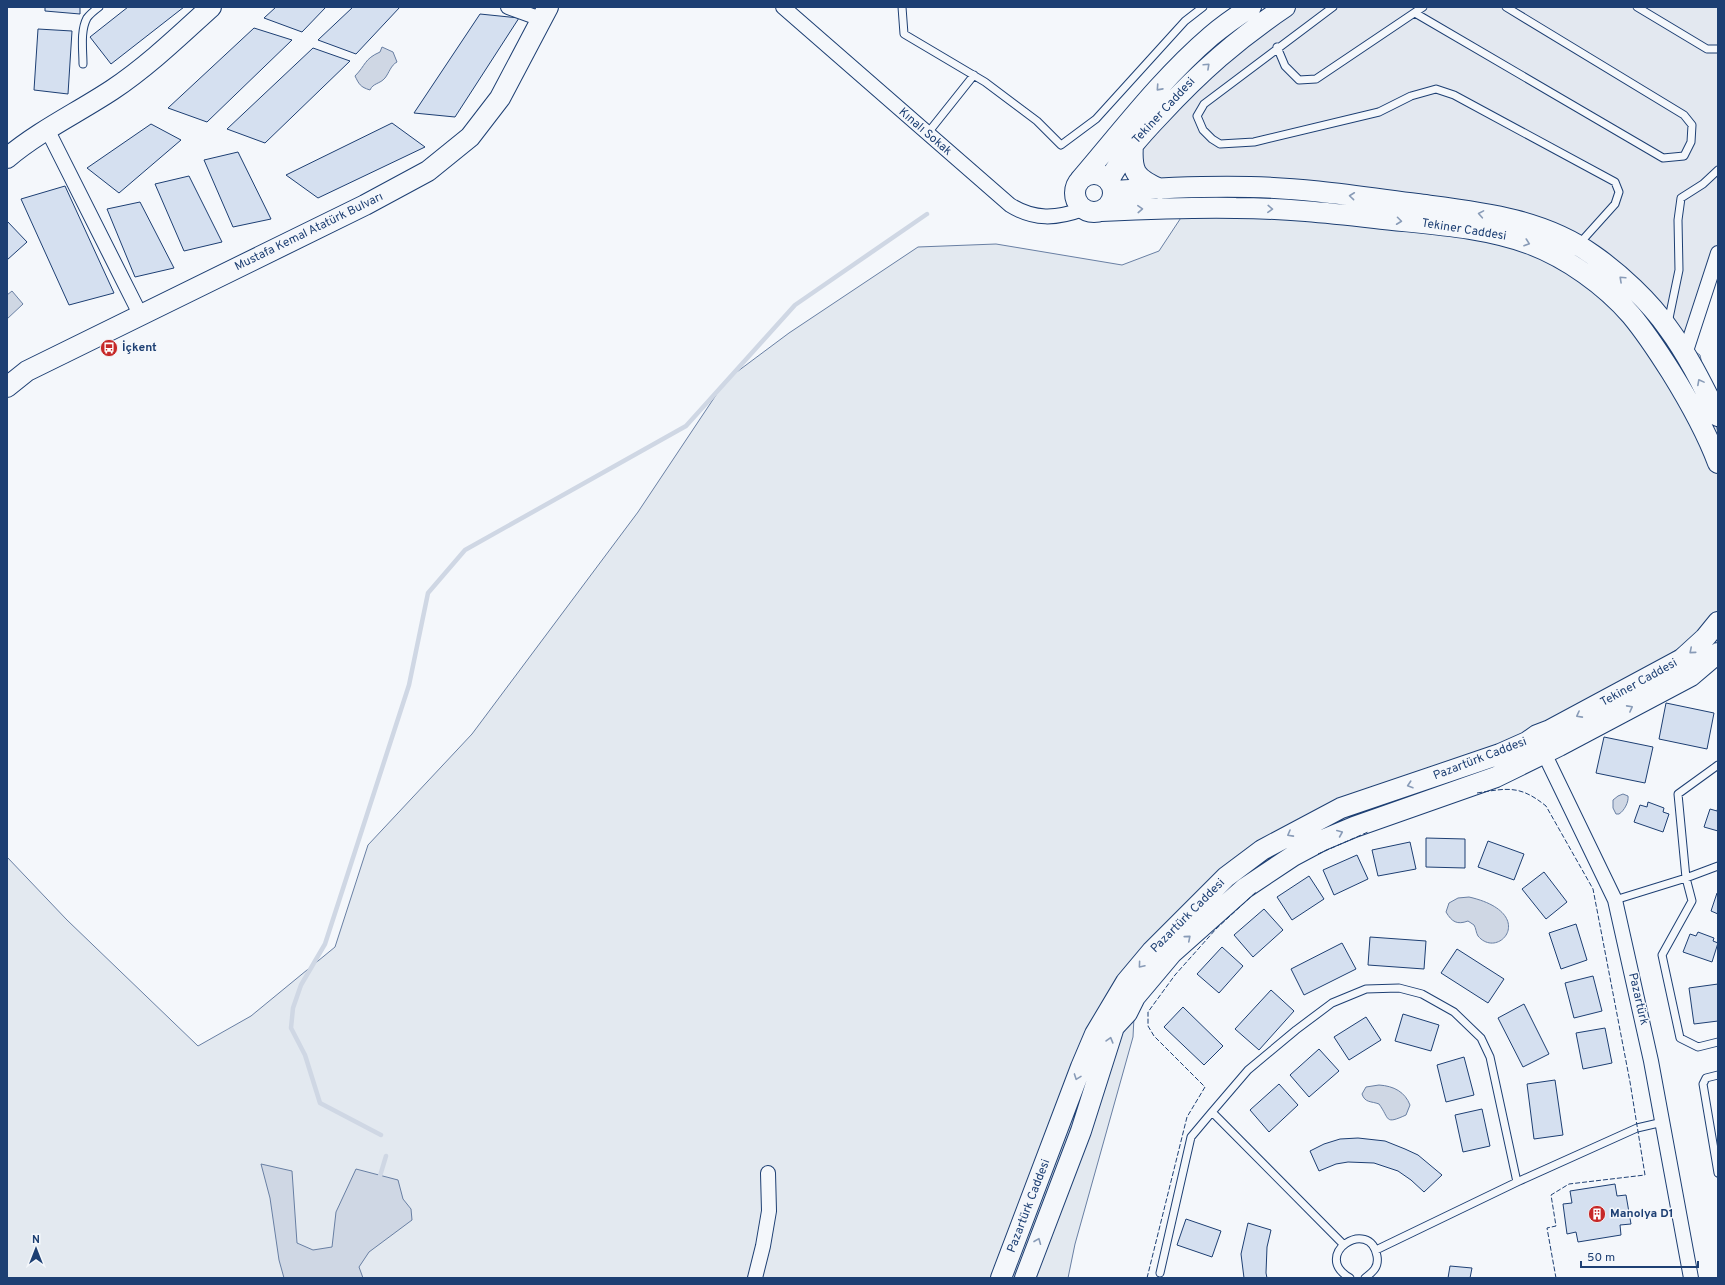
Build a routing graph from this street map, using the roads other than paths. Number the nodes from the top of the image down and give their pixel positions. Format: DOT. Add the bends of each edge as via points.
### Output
graph roads {
  1 [pos="99,7"];
  2 [pos="211,7"];
  3 [pos="508,7"];
  4 [pos="783,7"];
  5 [pos="902,7"];
  6 [pos="1203,7"];
  7 [pos="1251,7"];
  8 [pos="1285,7"];
  9 [pos="1333,7"];
  10 [pos="1423,7"];
  11 [pos="1506,7"];
  12 [pos="1637,7"];
  13 [pos="545,13"];
  14 [pos="1415,13"];
  15 [pos="1277,47"];
  16 [pos="1718,49"];
  17 [pos="83,64"];
  18 [pos="974,75"];
  19 [pos="47,129"];
  20 [pos="926,134"];
  21 [pos="1133,144"];
  22 [pos="7,158"];
  23 [pos="1718,170"];
  24 [pos="1080,180"];
  25 [pos="1111,186"];
  26 [pos="1160,189"];
  27 [pos="1092,210"];
  28 [pos="1578,246"];
  29 [pos="1718,253"];
  30 [pos="140,314"];
  31 [pos="1668,327"];
  32 [pos="1685,354"];
  33 [pos="1674,376"];
  34 [pos="7,387"];
  35 [pos="1718,416"];
  36 [pos="1718,463"];
  37 [pos="1718,622"];
  38 [pos="1718,653"];
  39 [pos="1548,741"];
  40 [pos="1718,765"];
  41 [pos="1718,866"];
  42 [pos="1686,878"];
  43 [pos="1615,900"];
  44 [pos="1718,1042"];
  45 [pos="1718,1075"];
  46 [pos="1212,1112"];
  47 [pos="1663,1122"];
  48 [pos="768,1173"];
  49 [pos="1718,1173"];
  50 [pos="1517,1182"];
  51 [pos="1343,1244"];
  52 [pos="1376,1250"];
  53 [pos="1160,1273"];
  54 [pos="755,1278"];
  55 [pos="1001,1278"];
  56 [pos="1025,1278"];
  57 [pos="1350,1278"];
  58 [pos="1364,1278"];
  59 [pos="1691,1278"];
  1 -- 17 [label="lane" via="86,22 83,33"];
  2 -- 19 [label="street" via="120,84"];
  3 -- 13 [label="street"];
  4 -- 20 [label="street, Kınalı Sokak"];
  5 -- 18 [label="lane" via="904,34"];
  6 -- 18 [label="lane" via="1185,20 1096,119 1061,145 1037,121"];
  7 -- 24 [label="street, Tekiner Caddesi, one-way" via="1212,35 1190,56 1146,102"];
  21 -- 8 [label="street, Tekiner Caddesi, one-way" via="1189,83 1219,55"];
  9 -- 15 [label="lane"];
  10 -- 14 [label="lane"];
  11 -- 14 [label="lane" via="1684,115 1692,125 1691,142 1684,156 1663,158"];
  12 -- 16 [label="lane" via="1707,49"];
  13 -- 30 [label="street, Mustafa Kemal Atatürk Bulvarı" via="500,98 470,137 428,171"];
  14 -- 15 [label="lane" via="1316,79 1299,80 1285,66"];
  15 -- 28 [label="lane" via="1204,104 1197,116 1203,130 1212,139 1220,144 1254,142 1379,112 1411,96 1436,89 1454,95 1615,182 1619,192 1615,204"];
  18 -- 20 [label="lane"];
  19 -- 22 [label="street"];
  19 -- 30 [label="street"];
  20 -- 27 [label="street, Kınalı Sokak" via="1021,212 1042,217"];
  21 -- 25 [label="street, Tekiner Caddesi" via="1118,163"];
  21 -- 26 [label="street" via="1136,174 1144,182"];
  23 -- 31 [label="lane" via="1703,184 1681,198 1678,220 1679,270"];
  24 -- 25 [label="street, Tekiner Caddesi" via="1085,176 1098,174"];
  24 -- 27 [label="street" via="1075,192 1078,204"];
  25 -- 26 [label="street, Tekiner Caddesi"];
  25 -- 27 [label="street, Tekiner Caddesi" via="1111,204"];
  28 -- 26 [label="street, Tekiner Caddesi, one-way" via="1543,228 1517,220 1464,211 1293,190 1250,187"];
  27 -- 33 [label="street, Tekiner Caddesi, one-way" via="1280,209 1446,226 1513,238 1532,244 1590,278 1630,314"];
  31 -- 28 [label="street, Tekiner Caddesi, one-way" via="1616,273 1593,254"];
  29 -- 32 [label="street"];
  30 -- 34 [label="street, Mustafa Kemal Atatürk Bulvarı" via="27,370"];
  31 -- 32 [label="street, Tekiner Caddesi"];
  32 -- 33 [label="street"];
  35 -- 32 [label="street, Tekiner Caddesi, one-way"];
  33 -- 36 [label="street, Tekiner Caddesi" via="1698,417"];
  37 -- 39 [label="street, Tekiner Caddesi, one-way" via="1682,659"];
  39 -- 38 [label="street, Tekiner Caddesi, one-way" via="1691,676"];
  39 -- 43 [label="street, Pazartürk"];
  39 -- 55 [label="street, Pazartürk Caddesi, one-way" via="1527,742 1500,754 1341,808 1262,850 1226,877 1185,917 1126,982 1095,1034"];
  56 -- 39 [label="street, Pazartürk Caddesi, one-way" via="1081,1131 1114,1027 1172,953 1245,888 1287,860 1323,840 1354,827 1496,777"];
  40 -- 42 [label="lane" via="1678,794"];
  41 -- 42 [label="lane"];
  42 -- 43 [label="lane"];
  42 -- 44 [label="lane" via="1692,901 1662,955 1680,1038 1698,1047"];
  43 -- 47 [label="street, Pazartürk"];
  45 -- 49 [label="lane" via="1706,1078 1703,1084"];
  46 -- 50 [label="lane" via="1248,1070 1332,1003 1366,989 1399,988 1422,994 1454,1012 1481,1038 1490,1057"];
  46 -- 51 [label="lane"];
  46 -- 53 [label="lane" via="1191,1137"];
  47 -- 50 [label="lane" via="1637,1128"];
  47 -- 59 [label="street, Pazartürk"];
  48 -- 54 [label="street" via="768,1211"];
  50 -- 52 [label="lane"];
  51 -- 52 [label="lane" via="1355,1238 1367,1241"];
  51 -- 57 [label="lane" via="1337,1253 1337,1264 1343,1274"];
  52 -- 58 [label="lane" via="1378,1261 1374,1272"];
}
